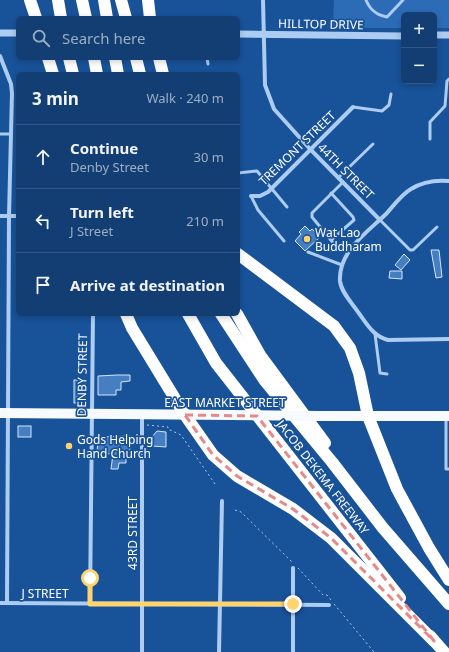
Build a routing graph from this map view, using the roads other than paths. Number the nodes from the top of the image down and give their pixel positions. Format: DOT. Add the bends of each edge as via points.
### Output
graph roads {
  1 [pos="58,0"];
  2 [pos="82,0"];
  3 [pos="104,0"];
  4 [pos="121,0"];
  5 [pos="148,0"];
  6 [pos="263,0"];
  7 [pos="366,0"];
  8 [pos="403,0"];
  9 [pos="61,16"];
  10 [pos="86,16"];
  11 [pos="108,16"];
  12 [pos="125,16"];
  13 [pos="150,16"];
  14 [pos="0,33"];
  15 [pos="15,33"];
  16 [pos="240,34"];
  17 [pos="263,34"];
  18 [pos="401,36"];
  19 [pos="437,36"];
  20 [pos="449,36"];
  21 [pos="0,56"];
  22 [pos="49,60"];
  23 [pos="70,60"];
  24 [pos="94,60"];
  25 [pos="115,60"];
  26 [pos="136,60"];
  27 [pos="159,60"];
  28 [pos="207,60"];
  29 [pos="208,64"];
  30 [pos="52,72"];
  31 [pos="72,72"];
  32 [pos="97,72"];
  33 [pos="118,72"];
  34 [pos="140,72"];
  35 [pos="162,72"];
  36 [pos="449,79"];
  37 [pos="391,94"];
  38 [pos="353,107"];
  39 [pos="0,134"];
  40 [pos="11,134"];
  41 [pos="430,140"];
  42 [pos="373,144"];
  43 [pos="310,149"];
  44 [pos="240,173"];
  45 [pos="338,178"];
  46 [pos="449,181"];
  47 [pos="342,182"];
  48 [pos="271,188"];
  49 [pos="332,193"];
  50 [pos="251,196"];
  51 [pos="287,207"];
  52 [pos="0,216"];
  53 [pos="9,216"];
  54 [pos="16,216"];
  55 [pos="380,220"];
  56 [pos="437,227"];
  57 [pos="331,240"];
  58 [pos="284,241"];
  59 [pos="335,245"];
  60 [pos="308,252"];
  61 [pos="242,257"];
  62 [pos="342,265"];
  63 [pos="92,316"];
  64 [pos="127,316"];
  65 [pos="183,316"];
  66 [pos="189,316"];
  67 [pos="222,316"];
  68 [pos="238,316"];
  69 [pos="375,334"];
  70 [pos="449,339"];
  71 [pos="216,363"];
  72 [pos="387,374"];
  73 [pos="4,413"];
  74 [pos="91,415"];
  75 [pos="185,416"];
  76 [pos="368,416"];
  77 [pos="447,416"];
  78 [pos="142,420"];
  79 [pos="449,469"];
  80 [pos="222,501"];
  81 [pos="383,528"];
  82 [pos="293,568"];
  83 [pos="449,580"];
  84 [pos="0,603"];
  85 [pos="7,603"];
  86 [pos="90,604"];
  87 [pos="142,604"];
  88 [pos="219,604"];
  89 [pos="293,604"];
  90 [pos="449,604"];
  91 [pos="329,605"];
  92 [pos="434,641"];
  93 [pos="142,652"];
  94 [pos="219,652"];
  95 [pos="292,652"];
  96 [pos="444,652"];
  1 -- 9 [label="highway"];
  2 -- 10 [label="highway"];
  3 -- 11 [label="highway"];
  4 -- 12 [label="highway"];
  5 -- 13 [label="highway"];
  6 -- 17 [label="street, 44TH STREET"];
  7 -- 8 [label="lane" via="369,8 378,15 387,17"];
  14 -- 15 [label="street"];
  16 -- 17 [label="street, HILLTOP DRIVE"];
  17 -- 18 [label="street, HILLTOP DRIVE"];
  17 -- 43 [label="street, 44TH STREET" via="266,92 274,109"];
  19 -- 20 [label="street"];
  21 -- 40 [label="street" via="11,84"];
  22 -- 30 [label="highway"];
  23 -- 31 [label="highway"];
  24 -- 32 [label="highway"];
  25 -- 33 [label="highway"];
  26 -- 34 [label="highway"];
  27 -- 35 [label="highway"];
  28 -- 29 [label="lane"];
  36 -- 41 [label="lane" via="445,106 430,122"];
  37 -- 38 [label="lane" via="389,104 382,111"];
  38 -- 43 [label="street, TREMONT STREET"];
  39 -- 40 [label="lane"];
  40 -- 53 [label="street"];
  42 -- 45 [label="lane"];
  43 -- 45 [label="street, 44TH STREET"];
  43 -- 48 [label="street, TREMONT STREET"];
  44 -- 48 [label="lane" via="257,171"];
  45 -- 47 [label="street, 44TH STREET"];
  46 -- 55 [label="street" via="436,180 410,189"];
  47 -- 49 [label="lane"];
  47 -- 55 [label="street, 44TH STREET"];
  48 -- 50 [label="street, TREMONT STREET" via="260,196"];
  48 -- 51 [label="lane"];
  49 -- 57 [label="lane" via="312,213 312,217"];
  49 -- 57 [label="lane" via="354,220"];
  50 -- 58 [label="lane" via="258,210"];
  52 -- 53 [label="street"];
  53 -- 54 [label="street"];
  53 -- 73 [label="street"];
  55 -- 56 [label="lane" via="410,250"];
  55 -- 62 [label="street" via="355,244"];
  57 -- 59 [label="lane"];
  60 -- 62 [label="lane"];
  61 -- 76 [label="highway" via="334,326 350,348 359,373"];
  62 -- 69 [label="street" via="340,282 344,293"];
  63 -- 74 [label="street, DENBY STREET"];
  64 -- 75 [label="highway"];
  65 -- 71 [label="highway"];
  66 -- 71 [label="highway, JACOB DEKEMA FREEWAY"];
  67 -- 81 [label="highway, JACOB DEKEMA FREEWAY" via="265,381"];
  68 -- 81 [label="highway" via="260,355 333,452"];
  69 -- 70 [label="street" via="388,340"];
  69 -- 72 [label="lane" via="380,373"];
  71 -- 92 [label="highway, JACOB DEKEMA FREEWAY"];
  73 -- 74 [label="main road, EAST MARKET STREET"];
  73 -- 85 [label="street"];
  74 -- 78 [label="main road, EAST MARKET STREET"];
  74 -- 86 [label="street, DENBY STREET"];
  75 -- 76 [label="main road, EAST MARKET STREET, bridge"];
  75 -- 78 [label="main road, EAST MARKET STREET"];
  75 -- 92 [label="highway" via="213,455 237,476 293,509 330,538"];
  76 -- 77 [label="main road, EAST MARKET STREET"];
  76 -- 83 [label="highway" via="397,489"];
  77 -- 79 [label="lane" via="446,469"];
  78 -- 87 [label="street, 43RD STREET"];
  80 -- 88 [label="street"];
  81 -- 90 [label="highway, JACOB DEKEMA FREEWAY"];
  82 -- 89 [label="street"];
  84 -- 85 [label="street, J STREET"];
  85 -- 86 [label="street, J STREET"];
  86 -- 87 [label="street, J STREET"];
  87 -- 88 [label="street, J STREET"];
  87 -- 93 [label="street, 43RD STREET"];
  88 -- 89 [label="street, J STREET"];
  88 -- 94 [label="street"];
  89 -- 91 [label="street, J STREET"];
  89 -- 95 [label="street"];
  92 -- 96 [label="highway, JACOB DEKEMA FREEWAY"];
}
